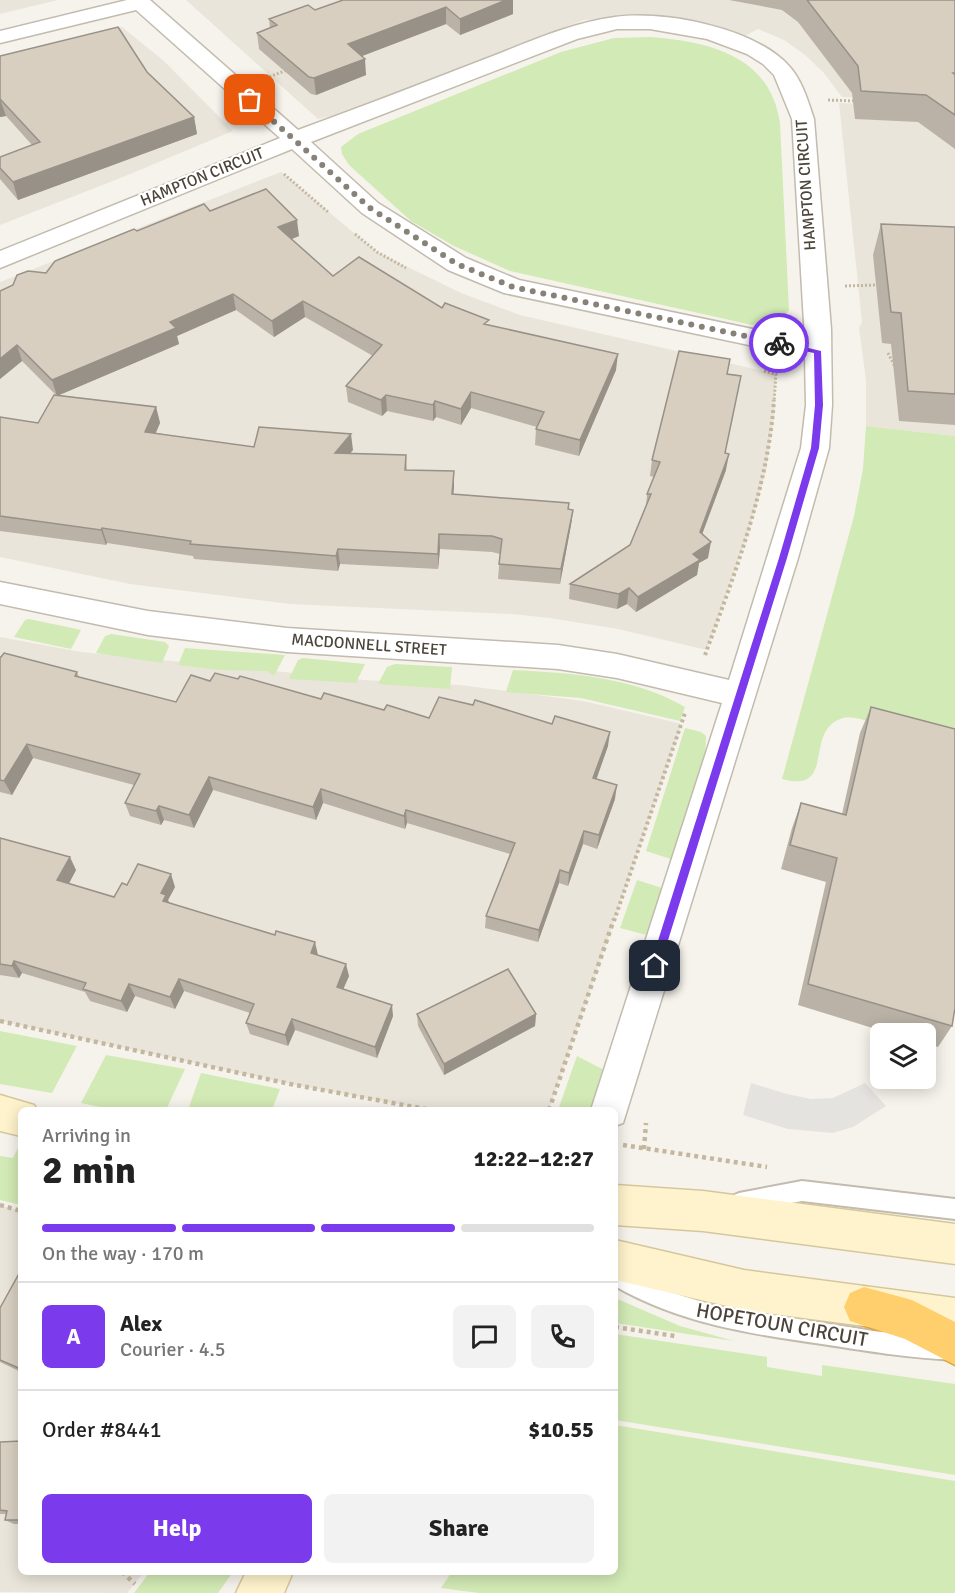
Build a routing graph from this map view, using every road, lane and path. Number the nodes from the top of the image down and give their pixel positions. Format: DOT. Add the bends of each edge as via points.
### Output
graph roads {
  1 [pos="139,2"];
  2 [pos="0,37"];
  3 [pos="292,68"];
  4 [pos="269,77"];
  5 [pos="797,101"];
  6 [pos="859,101"];
  7 [pos="294,140"];
  8 [pos="265,151"];
  9 [pos="333,216"];
  10 [pos="350,231"];
  11 [pos="0,260"];
  12 [pos="414,272"];
  13 [pos="876,285"];
  14 [pos="837,286"];
  15 [pos="818,351"];
  16 [pos="888,353"];
  17 [pos="753,369"];
  18 [pos="898,373"];
  19 [pos="0,593"];
  20 [pos="695,685"];
  21 [pos="739,695"];
  22 [pos="0,1021"];
  23 [pos="415,1107"];
  24 [pos="550,1107"];
  25 [pos="611,1107"];
  26 [pos="0,1113"];
  27 [pos="18,1117"];
  28 [pos="618,1144"];
  29 [pos="644,1149"];
  30 [pos="0,1205"];
  31 [pos="618,1205"];
  32 [pos="955,1209"];
  33 [pos="18,1210"];
  34 [pos="703,1211"];
  35 [pos="955,1244"];
  36 [pos="618,1261"];
  37 [pos="618,1276"];
  38 [pos="864,1306"];
  39 [pos="955,1318"];
  40 [pos="955,1344"];
  41 [pos="955,1350"];
  42 [pos="125,1575"];
  43 [pos="269,1575"];
  44 [pos="135,1584"];
  45 [pos="259,1593"];
  1 -- 2 [label="street"];
  1 -- 7 [label="street"];
  3 -- 4 [label="path"];
  5 -- 6 [label="path"];
  5 -- 7 [label="street, HAMPTON CIRCUIT" via="782,71 760,53 736,41 670,24 632,22 569,34"];
  5 -- 15 [label="street, HAMPTON CIRCUIT" via="803,119"];
  7 -- 8 [label="street, HAMPTON CIRCUIT"];
  7 -- 15 [label="street" via="370,208 414,238 457,264 513,287"];
  8 -- 9 [label="path" via="281,172"];
  8 -- 11 [label="street, HAMPTON CIRCUIT"];
  10 -- 12 [label="path" via="377,252"];
  13 -- 14 [label="path"];
  15 -- 21 [label="street, HAMPTON CIRCUIT" via="815,448"];
  16 -- 18 [label="path"];
  17 -- 20 [label="path" via="776,374 768,459 749,531"];
  19 -- 20 [label="street, MACDONNELL STREET" via="148,623 287,640 558,657"];
  20 -- 21 [label="street, MACDONNELL STREET"];
  20 -- 24 [label="path"];
  21 -- 25 [label="street, HAMPTON CIRCUIT"];
  22 -- 23 [label="path" via="279,1082"];
  26 -- 27 [label="main road"];
  28 -- 29 [label="path"];
  30 -- 33 [label="path"];
  31 -- 34 [label="main road"];
  32 -- 34 [label="lane" via="802,1191"];
  34 -- 35 [label="main road"];
  36 -- 38 [label="main road, HOPETOUN CIRCUIT" via="744,1290"];
  37 -- 41 [label="lane, HOPETOUN CIRCUIT" via="682,1307 729,1320"];
  38 -- 39 [label="main road, HOPETOUN CIRCUIT"];
  38 -- 40 [label="highway" via="912,1321"];
  42 -- 44 [label="path"];
  43 -- 45 [label="main road"];
}
